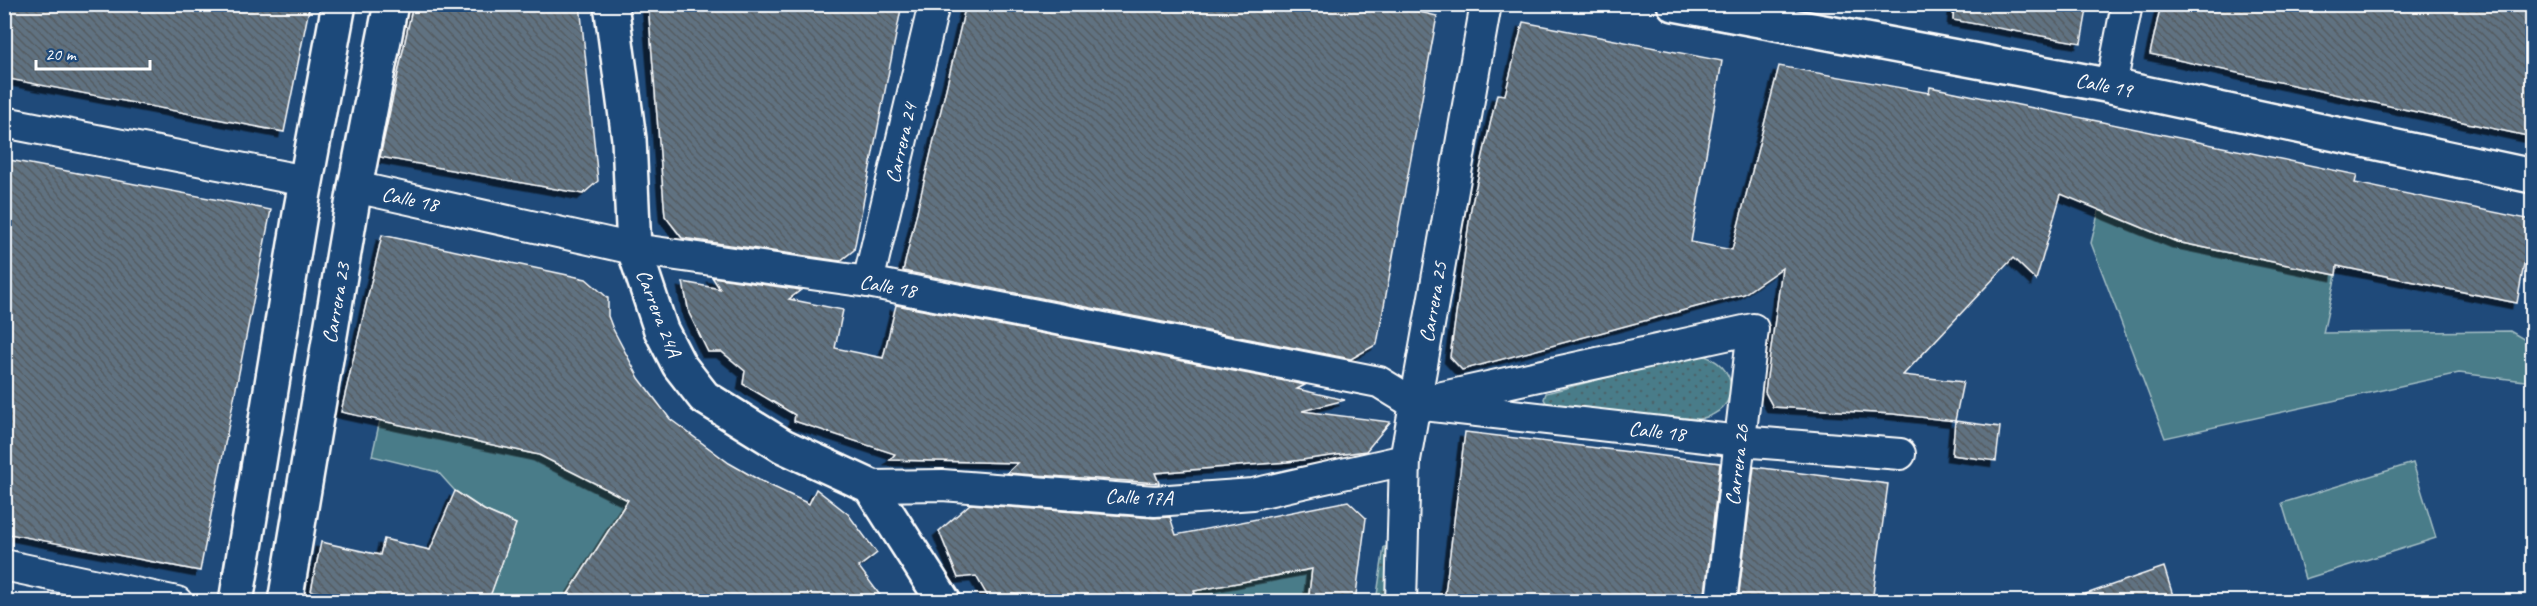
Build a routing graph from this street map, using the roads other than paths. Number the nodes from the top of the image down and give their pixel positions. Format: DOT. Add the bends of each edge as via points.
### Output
graph roads {
  1 [pos="339,4"];
  2 [pos="391,4"];
  3 [pos="611,4"];
  4 [pos="934,4"];
  5 [pos="1486,4"];
  6 [pos="1674,4"];
  7 [pos="2127,4"];
  8 [pos="2111,86"];
  9 [pos="4,122"];
  10 [pos="2532,176"];
  11 [pos="306,181"];
  12 [pos="355,187"];
  13 [pos="634,249"];
  14 [pos="868,282"];
  15 [pos="1414,404"];
  16 [pos="1740,441"];
  17 [pos="1900,454"];
  18 [pos="1405,460"];
  19 [pos="870,486"];
  20 [pos="4,565"];
  21 [pos="177,602"];
  22 [pos="236,602"];
  23 [pos="285,602"];
  24 [pos="944,602"];
  25 [pos="1401,602"];
  26 [pos="1720,602"];
  1 -- 11 [label="street"];
  2 -- 12 [label="street, Carrera 23"];
  3 -- 13 [label="street, Carrera 24A" via="629,139"];
  4 -- 14 [label="street, Carrera 24"];
  5 -- 15 [label="street, Carrera 25"];
  6 -- 8 [label="street, Calle 19"];
  7 -- 8 [label="street"];
  8 -- 10 [label="street, Calle 19"];
  9 -- 11 [label="street"];
  11 -- 22 [label="street"];
  12 -- 13 [label="street, Calle 18"];
  12 -- 23 [label="street, Carrera 23"];
  13 -- 14 [label="street, Calle 18"];
  13 -- 19 [label="street, Carrera 24A" via="661,330 679,365 704,397 783,446"];
  14 -- 15 [label="street, Calle 18" via="1379,382"];
  15 -- 16 [label="street, Calle 18"];
  15 -- 16 [label="street, Carrera 26" via="1753,328"];
  15 -- 18 [label="street, Carrera 25"];
  16 -- 17 [label="street, Calle 18"];
  16 -- 26 [label="street, Carrera 26"];
  18 -- 19 [label="street, Calle 17A" via="1253,494 1155,501 942,485"];
  18 -- 25 [label="street, Carrera 25"];
  19 -- 24 [label="street"];
  20 -- 21 [label="street"];
}
